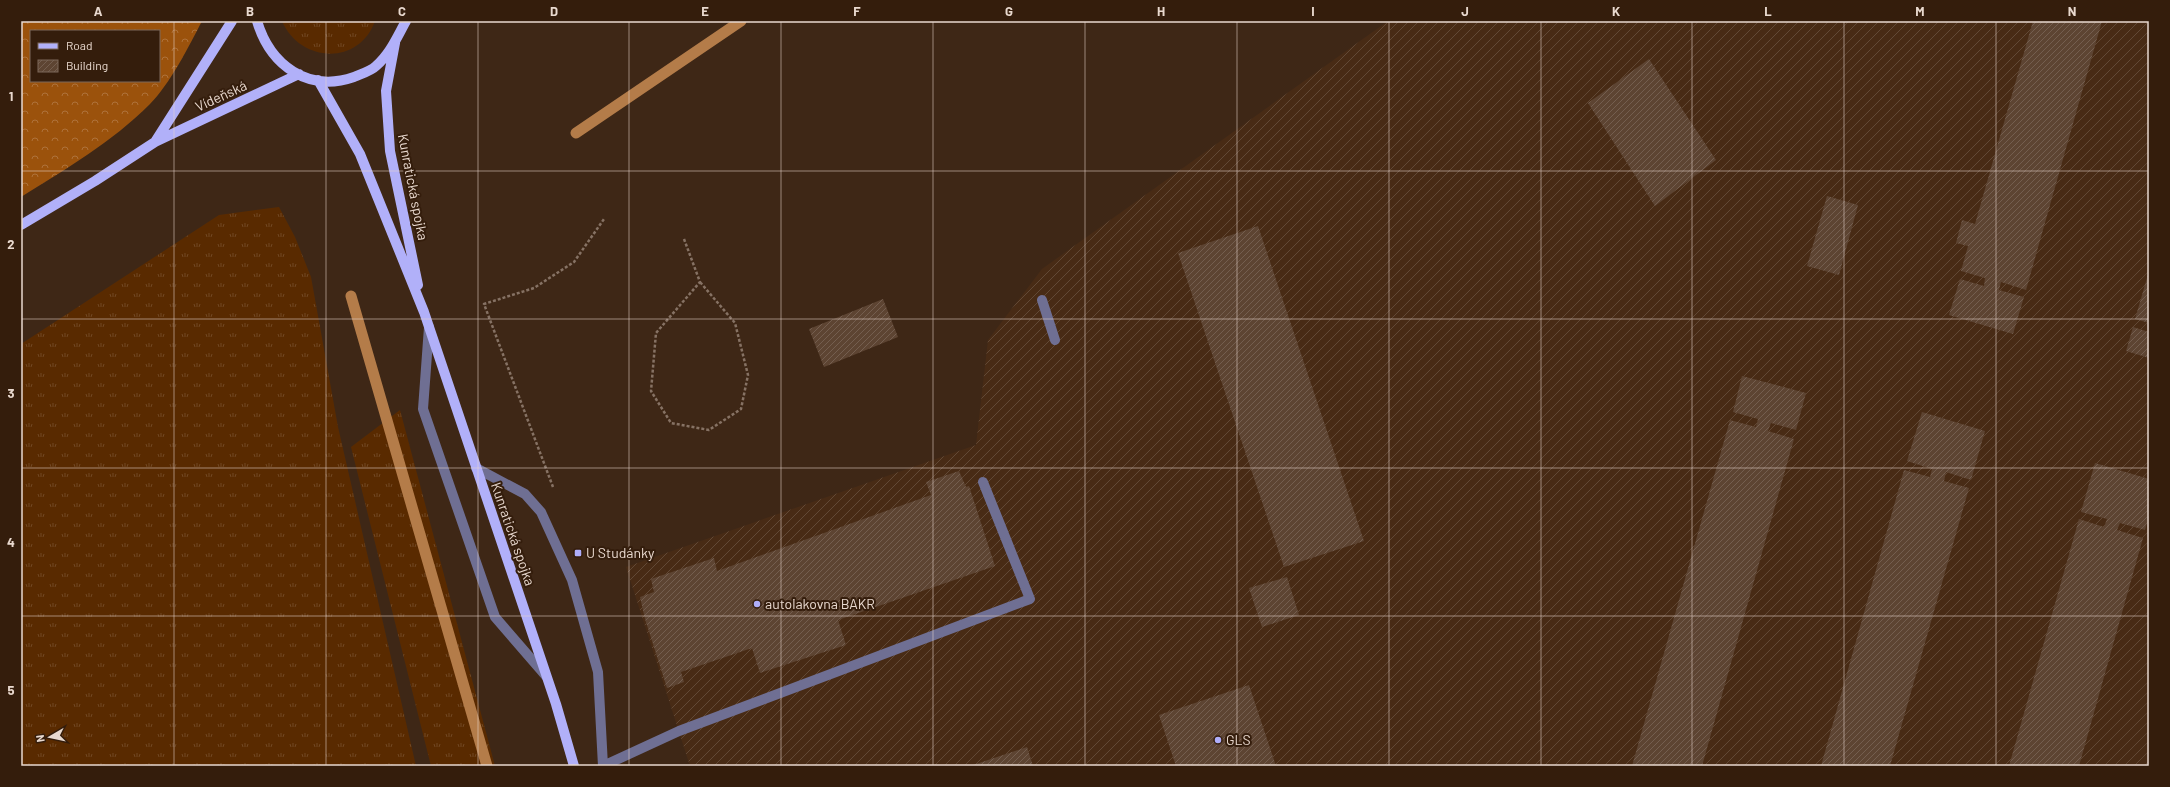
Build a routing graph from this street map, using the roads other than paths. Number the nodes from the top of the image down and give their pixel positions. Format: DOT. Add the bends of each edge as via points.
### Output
graph roads {
  1 [pos="232,21"];
  2 [pos="257,21"];
  3 [pos="406,21"];
  4 [pos="402,26"];
  5 [pos="395,43"];
  6 [pos="299,74"];
  7 [pos="318,80"];
  8 [pos="155,142"];
  9 [pos="21,225"];
  10 [pos="1042,300"];
  11 [pos="424,312"];
  12 [pos="429,325"];
  13 [pos="1055,340"];
  14 [pos="476,468"];
  15 [pos="983,482"];
  16 [pos="546,676"];
  17 [pos="574,766"];
  18 [pos="603,766"];
  1 -- 8 [label="main road, Vídeňská"];
  2 -- 6 [label="main road" via="262,38 272,54 286,67"];
  3 -- 4 [label="main road"];
  4 -- 5 [label="main road"];
  5 -- 7 [label="main road" via="375,68 340,82"];
  5 -- 11 [label="main road, Kunratická spojka" via="386,90 390,151"];
  6 -- 7 [label="main road"];
  6 -- 8 [label="main road, Vídeňská"];
  7 -- 11 [label="main road, Kunratická spojka" via="360,154"];
  8 -- 9 [label="main road, Vídeňská"];
  10 -- 13 [label="lane"];
  11 -- 12 [label="main road, Kunratická spojka"];
  12 -- 14 [label="main road, Kunratická spojka"];
  12 -- 16 [label="lane" via="423,408 496,617"];
  14 -- 16 [label="main road, Kunratická spojka"];
  14 -- 18 [label="lane" via="525,494 541,512 572,580 598,672"];
  15 -- 18 [label="lane" via="1030,599 679,732"];
  16 -- 17 [label="main road, Kunratická spojka"];
}
